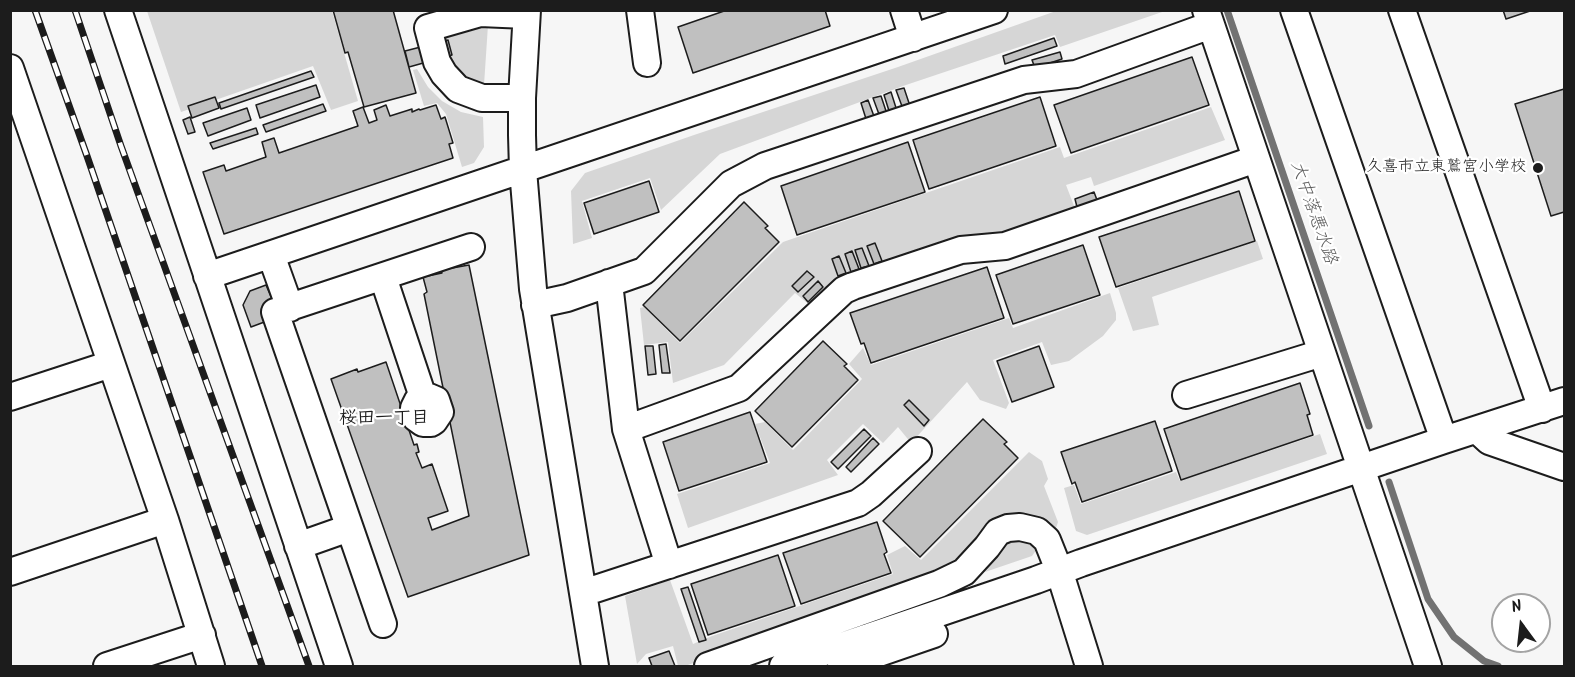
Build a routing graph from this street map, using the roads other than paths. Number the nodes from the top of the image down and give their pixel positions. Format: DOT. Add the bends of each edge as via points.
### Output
graph roads {
  1 [pos="118,10"];
  2 [pos="640,10"];
  3 [pos="904,10"];
  4 [pos="994,10"];
  5 [pos="1294,10"];
  6 [pos="1402,10"];
  7 [pos="526,13"];
  8 [pos="1208,18"];
  9 [pos="426,19"];
  10 [pos="914,38"];
  11 [pos="647,63"];
  12 [pos="11,70"];
  13 [pos="522,98"];
  14 [pos="1256,159"];
  15 [pos="523,170"];
  16 [pos="471,247"];
  17 [pos="271,255"];
  18 [pos="207,276"];
  19 [pos="383,277"];
  20 [pos="609,283"];
  21 [pos="535,305"];
  22 [pos="290,308"];
  23 [pos="1322,353"];
  24 [pos="111,364"];
  25 [pos="1186,395"];
  26 [pos="10,397"];
  27 [pos="423,397"];
  28 [pos="1553,405"];
  29 [pos="626,429"];
  30 [pos="1477,430"];
  31 [pos="1444,440"];
  32 [pos="918,451"];
  33 [pos="1564,467"];
  34 [pos="1360,469"];
  35 [pos="165,520"];
  36 [pos="350,528"];
  37 [pos="298,546"];
  38 [pos="669,565"];
  39 [pos="1059,570"];
  40 [pos="10,572"];
  41 [pos="583,593"];
  42 [pos="383,624"];
  43 [pos="202,635"];
  44 [pos="106,666"];
  45 [pos="211,666"];
  46 [pos="339,666"];
  47 [pos="595,666"];
  48 [pos="708,666"];
  49 [pos="783,666"];
  50 [pos="841,666"];
  51 [pos="1089,666"];
  52 [pos="1428,666"];
  1 -- 18 [label="street"];
  2 -- 11 [label="street"];
  3 -- 10 [label="street"];
  4 -- 10 [label="street"];
  5 -- 31 [label="street"];
  6 -- 28 [label="street"];
  7 -- 9 [label="street"];
  7 -- 13 [label="street"];
  8 -- 14 [label="street"];
  8 -- 20 [label="street" via="1076,74 1024,80 765,166 731,184 644,271"];
  9 -- 13 [label="street" via="437,62 458,89 482,98"];
  10 -- 15 [label="street"];
  12 -- 24 [label="street"];
  13 -- 15 [label="street"];
  14 -- 23 [label="street"];
  14 -- 29 [label="street" via="1005,246 961,250 853,286 844,290 739,388"];
  15 -- 17 [label="street"];
  15 -- 21 [label="street"];
  16 -- 19 [label="street"];
  17 -- 18 [label="street"];
  17 -- 22 [label="street"];
  18 -- 37 [label="street"];
  19 -- 22 [label="street"];
  19 -- 27 [label="street"];
  20 -- 21 [label="street"];
  20 -- 29 [label="street"];
  21 -- 41 [label="street"];
  22 -- 36 [label="street" via="275,312"];
  23 -- 25 [label="street"];
  23 -- 34 [label="street"];
  24 -- 26 [label="street"];
  24 -- 35 [label="street"];
  28 -- 30 [label="street"];
  29 -- 38 [label="street"];
  30 -- 31 [label="street"];
  30 -- 33 [label="street" via="1489,441"];
  31 -- 34 [label="street"];
  32 -- 38 [label="street" via="858,503"];
  34 -- 39 [label="street"];
  34 -- 52 [label="street"];
  35 -- 40 [label="street"];
  35 -- 43 [label="street"];
  36 -- 37 [label="street"];
  36 -- 42 [label="street"];
  37 -- 46 [label="street"];
  38 -- 41 [label="street"];
  39 -- 48 [label="street" via="1047,540 1037,531 1008,528 998,532 964,572 939,584"];
  39 -- 49 [label="street"];
  39 -- 50 [label="street" via="1041,595"];
  39 -- 51 [label="street"];
  41 -- 47 [label="street"];
  43 -- 44 [label="street"];
  43 -- 45 [label="street"];
}
